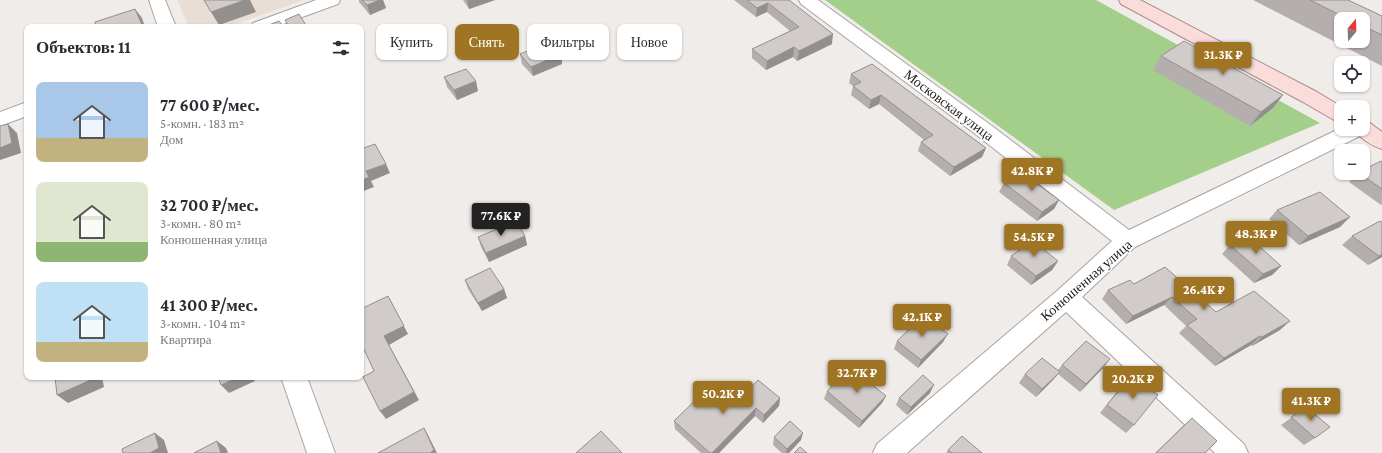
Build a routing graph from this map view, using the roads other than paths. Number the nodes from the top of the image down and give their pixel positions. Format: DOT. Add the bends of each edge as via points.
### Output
graph roads {
  1 [pos="157,0"];
  2 [pos="332,0"];
  3 [pos="807,0"];
  4 [pos="1127,0"];
  5 [pos="166,24"];
  6 [pos="267,24"];
  7 [pos="24,110"];
  8 [pos="1334,111"];
  9 [pos="0,119"];
  10 [pos="1370,133"];
  11 [pos="1343,136"];
  12 [pos="1382,142"];
  13 [pos="1127,241"];
  14 [pos="1066,297"];
  15 [pos="295,380"];
  16 [pos="321,453"];
  17 [pos="887,453"];
  18 [pos="1234,453"];
  1 -- 5 [label="street"];
  2 -- 6 [label="street"];
  3 -- 13 [label="street, Московская улица" via="981,128"];
  4 -- 8 [label="main road"];
  7 -- 9 [label="street"];
  10 -- 12 [label="main road"];
  11 -- 13 [label="street, Конюшенная улица"];
  13 -- 14 [label="street, Конюшенная улица"];
  14 -- 17 [label="street, Конюшенная улица"];
  14 -- 18 [label="street"];
  15 -- 16 [label="street"];
}
